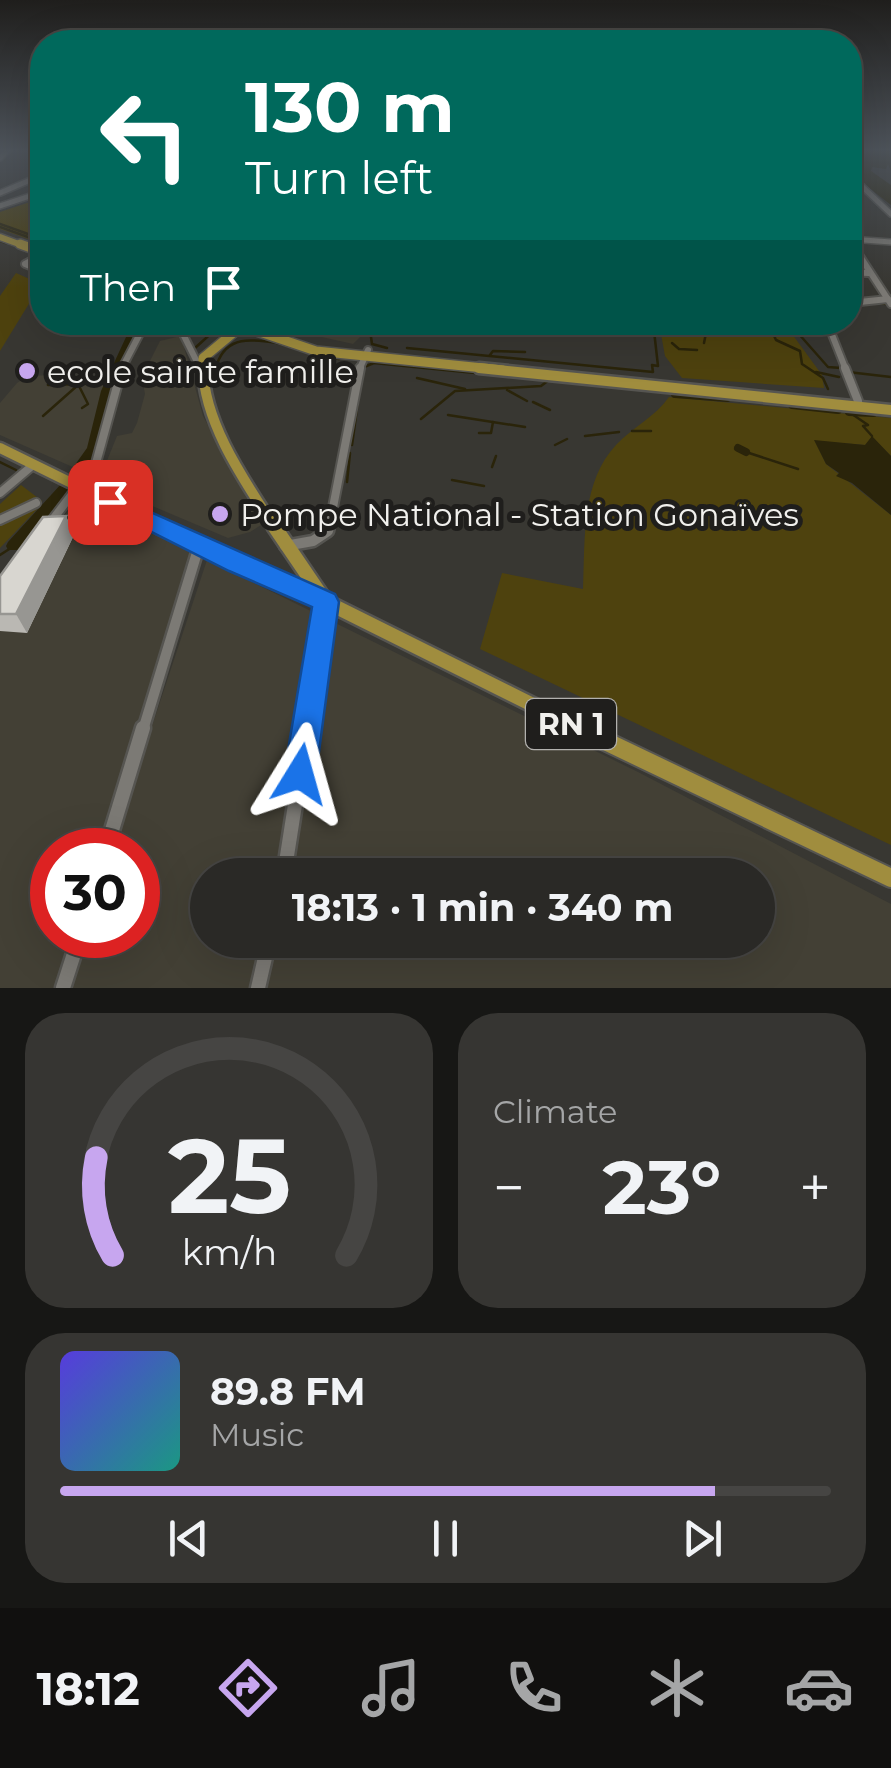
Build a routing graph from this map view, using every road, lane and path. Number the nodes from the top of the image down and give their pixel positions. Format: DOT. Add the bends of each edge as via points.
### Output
graph roads {
  1 [pos="871,195"];
  2 [pos="30,196"];
  3 [pos="0,206"];
  4 [pos="891,214"];
  5 [pos="0,237"];
  6 [pos="862,241"];
  7 [pos="891,242"];
  8 [pos="30,248"];
  9 [pos="862,262"];
  10 [pos="862,273"];
  11 [pos="868,273"];
  12 [pos="890,301"];
  13 [pos="862,303"];
  14 [pos="142,335"];
  15 [pos="183,335"];
  16 [pos="226,335"];
  17 [pos="266,335"];
  18 [pos="279,335"];
  19 [pos="832,335"];
  20 [pos="271,337"];
  21 [pos="219,342"];
  22 [pos="365,354"];
  23 [pos="202,374"];
  24 [pos="858,401"];
  25 [pos="891,406"];
  26 [pos="0,448"];
  27 [pos="33,465"];
  28 [pos="0,476"];
  29 [pos="12,482"];
  30 [pos="74,484"];
  31 [pos="0,493"];
  32 [pos="36,503"];
  33 [pos="0,520"];
  34 [pos="46,528"];
  35 [pos="198,546"];
  36 [pos="285,546"];
  37 [pos="326,602"];
  38 [pos="113,828"];
  39 [pos="287,858"];
  40 [pos="891,878"];
  41 [pos="73,958"];
  42 [pos="265,958"];
  43 [pos="63,988"];
  44 [pos="258,988"];
  1 -- 4 [label="street"];
  2 -- 3 [label="street"];
  5 -- 8 [label="main road"];
  6 -- 7 [label="street"];
  9 -- 11 [label="street"];
  10 -- 11 [label="street"];
  11 -- 12 [label="street"];
  12 -- 13 [label="street"];
  14 -- 30 [label="street" via="118,376 106,437"];
  15 -- 23 [label="street"];
  16 -- 21 [label="main road"];
  17 -- 20 [label="main road"];
  18 -- 22 [label="main road"];
  19 -- 24 [label="street"];
  20 -- 21 [label="main road"];
  20 -- 22 [label="main road" via="316,351"];
  21 -- 23 [label="main road" via="202,358"];
  22 -- 24 [label="main road"];
  22 -- 25 [label="main road"];
  22 -- 36 [label="street" via="328,531"];
  23 -- 36 [label="main road" via="225,440"];
  24 -- 25 [label="main road"];
  26 -- 27 [label="main road, RN 1"];
  27 -- 29 [label="street"];
  27 -- 30 [label="main road, RN 1"];
  28 -- 29 [label="street"];
  29 -- 31 [label="street"];
  30 -- 34 [label="street"];
  30 -- 35 [label="main road, RN 1"];
  32 -- 33 [label="street"];
  35 -- 37 [label="main road, RN 1"];
  35 -- 38 [label="street"];
  36 -- 37 [label="main road"];
  37 -- 39 [label="street"];
  37 -- 40 [label="main road, RN 1"];
  41 -- 43 [label="street"];
  42 -- 44 [label="street"];
}
